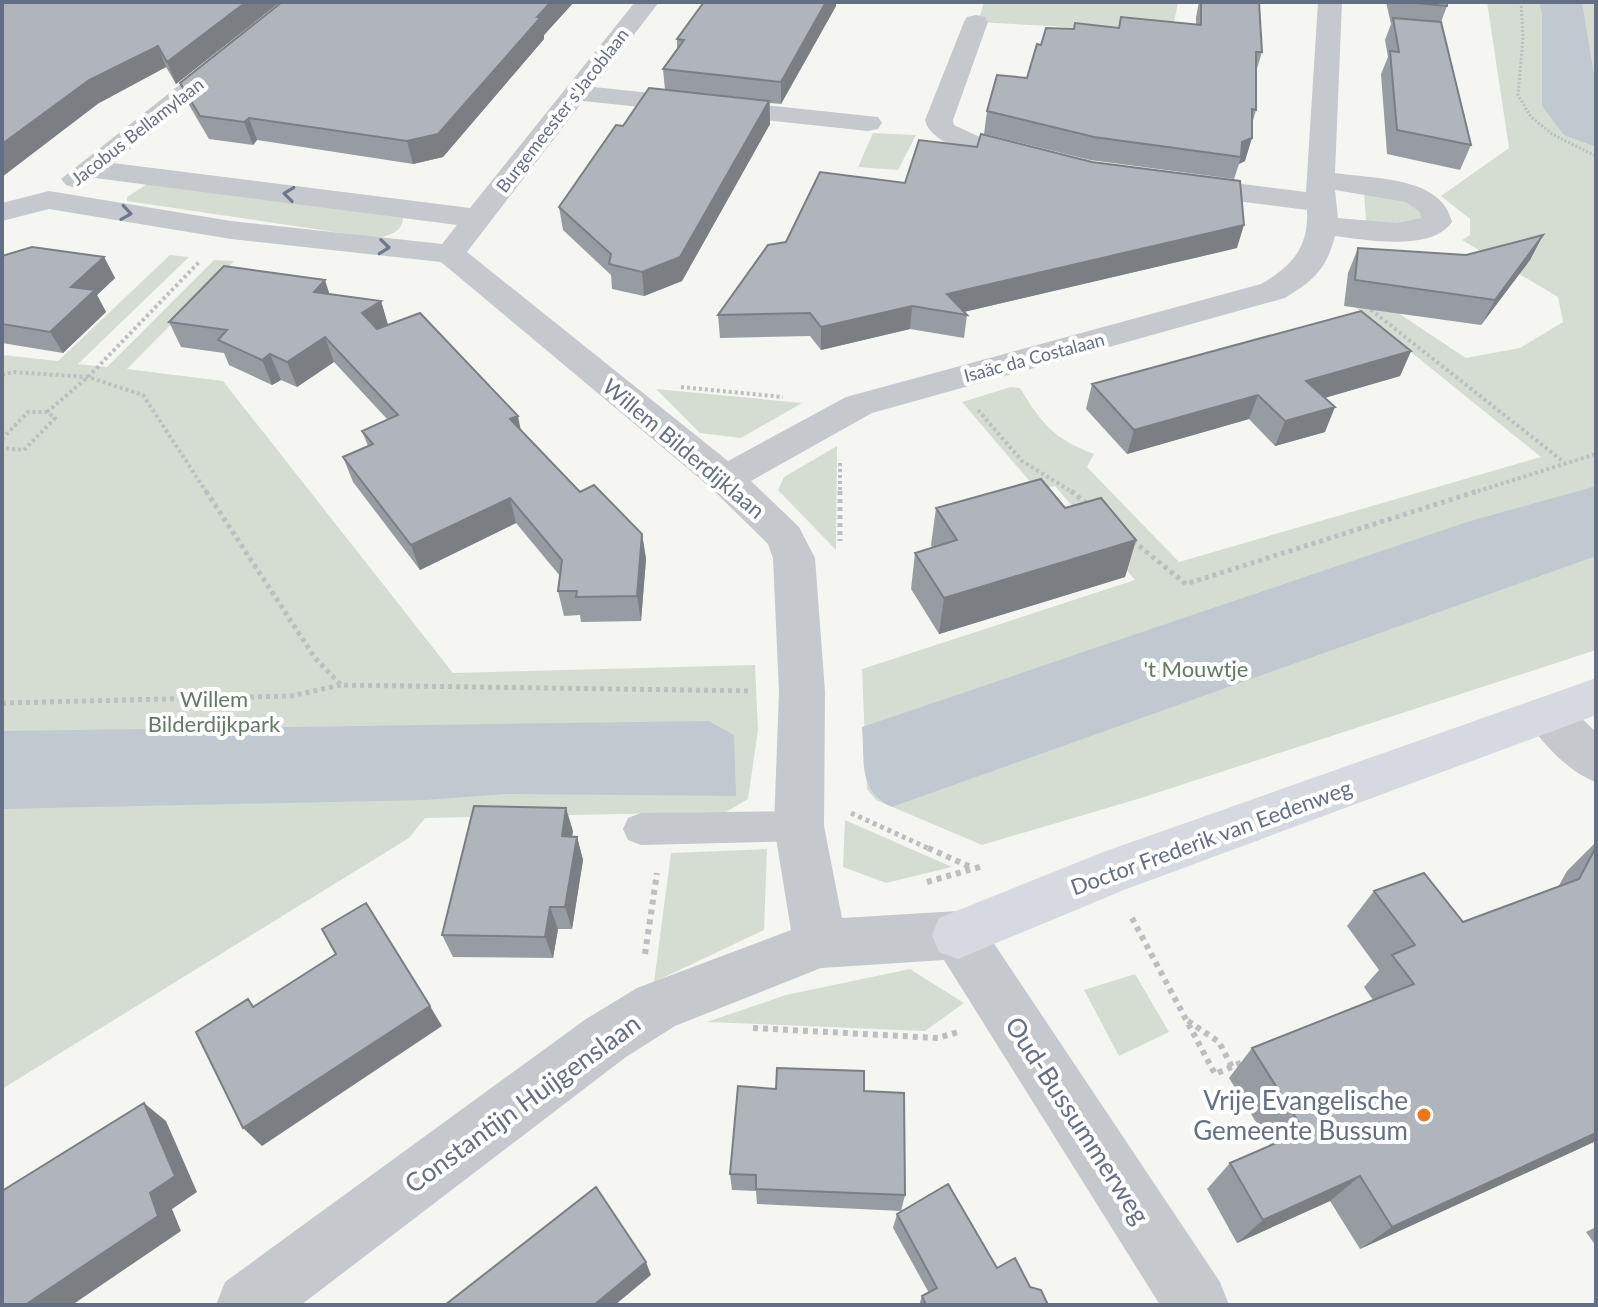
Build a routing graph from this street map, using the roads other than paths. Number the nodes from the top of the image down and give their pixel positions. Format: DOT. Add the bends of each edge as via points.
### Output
graph roads {
  1 [pos="299,2"];
  2 [pos="647,2"];
  3 [pos="1330,2"];
  4 [pos="976,22"];
  5 [pos="578,93"];
  6 [pos="868,123"];
  7 [pos="1059,165"];
  8 [pos="89,169"];
  9 [pos="1158,183"];
  10 [pos="49,200"];
  11 [pos="1321,202"];
  12 [pos="2,212"];
  13 [pos="477,218"];
  14 [pos="450,254"];
  15 [pos="725,479"];
  16 [pos="1596,696"];
  17 [pos="1547,714"];
  18 [pos="1596,762"];
  19 [pos="800,807"];
  20 [pos="641,829"];
  21 [pos="958,935"];
  22 [pos="820,944"];
  23 [pos="248,1305"];
  24 [pos="1197,1305"];
  1 -- 8 [label="street, Jacobus Bellamylaan"];
  2 -- 5 [label="street, Burgemeester s'Jacoblaan"];
  3 -- 11 [label="street, Isaäc da Costalaan"];
  4 -- 7 [label="street" via="939,120 941,129 972,144"];
  5 -- 6 [label="street"];
  5 -- 13 [label="street, Burgemeester s'Jacoblaan"];
  8 -- 10 [label="street, Jacobus Bellamylaan"];
  13 -- 8 [label="street, one-way"];
  9 -- 11 [label="street"];
  10 -- 12 [label="street"];
  10 -- 14 [label="street, one-way" via="231,230"];
  11 -- 15 [label="street, Isaäc da Costalaan" via="1313,259 1273,291 859,405"];
  13 -- 14 [label="street"];
  14 -- 15 [label="street, Willem Bilderdijklaan"];
  15 -- 19 [label="street, Willem Bilderdijklaan" via="785,537 794,558 802,692"];
  16 -- 17 [label="street, Doctor Frederik van Eedenweg"];
  17 -- 18 [label="street"];
  17 -- 21 [label="street, Doctor Frederik van Eedenweg" via="1106,874"];
  19 -- 20 [label="lane"];
  19 -- 22 [label="street, Willem Bilderdijklaan"];
  21 -- 22 [label="street, Doctor Frederik van Eedenweg"];
  21 -- 24 [label="street, Oud-Bussummerweg"];
  22 -- 23 [label="street, Constantijn Huijgenslaan" via="656,1007 606,1038"];
}
